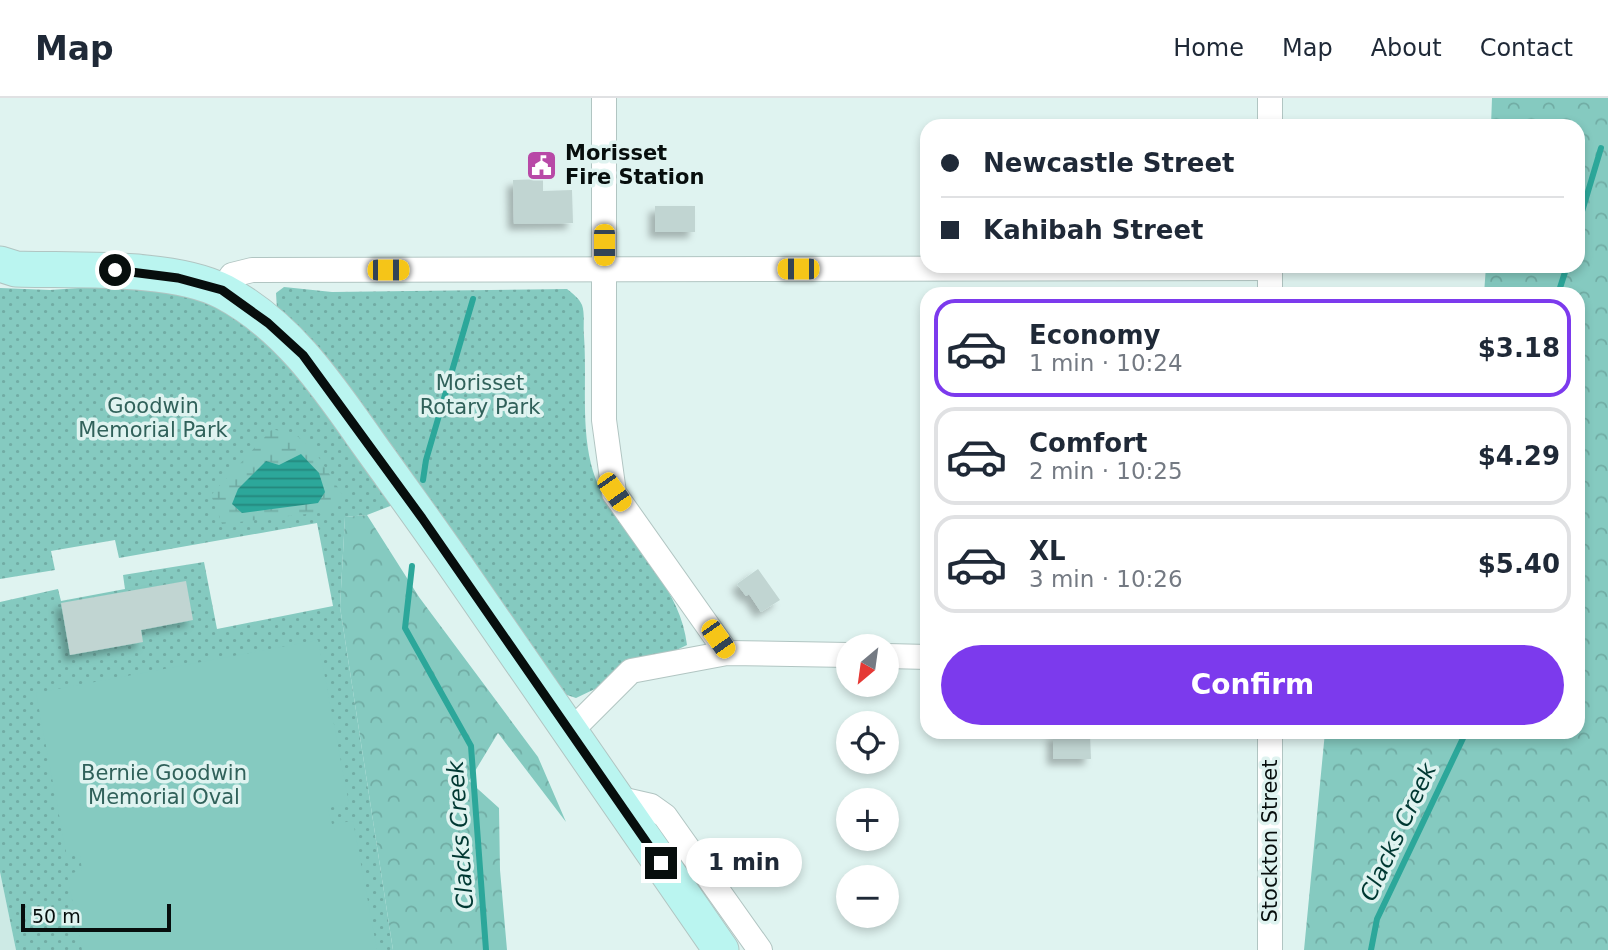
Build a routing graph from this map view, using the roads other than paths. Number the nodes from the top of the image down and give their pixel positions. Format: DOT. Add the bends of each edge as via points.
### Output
graph roads {
  1 [pos="604,98"];
  2 [pos="1270,98"];
  3 [pos="1270,119"];
  4 [pos="0,264"];
  5 [pos="920,268"];
  6 [pos="604,269"];
  7 [pos="222,290"];
  8 [pos="727,653"];
  9 [pos="836,655"];
  10 [pos="900,656"];
  11 [pos="920,657"];
  12 [pos="570,732"];
  13 [pos="1270,739"];
  14 [pos="616,799"];
  15 [pos="721,950"];
  16 [pos="760,950"];
  17 [pos="1270,950"];
  1 -- 6 [label="street"];
  2 -- 3 [label="street"];
  4 -- 7 [label="street" via="16,269 115,270"];
  5 -- 6 [label="street"];
  6 -- 7 [label="street" via="252,270 232,275"];
  6 -- 8 [label="street" via="604,420 614,492"];
  7 -- 12 [label="street" via="268,323 318,373"];
  8 -- 9 [label="street"];
  8 -- 12 [label="street" via="631,671"];
  10 -- 11 [label="street"];
  12 -- 14 [label="street"];
  13 -- 17 [label="street, Stockton Street"];
  14 -- 15 [label="street"];
  14 -- 16 [label="street" via="651,806 665,816"];
}
